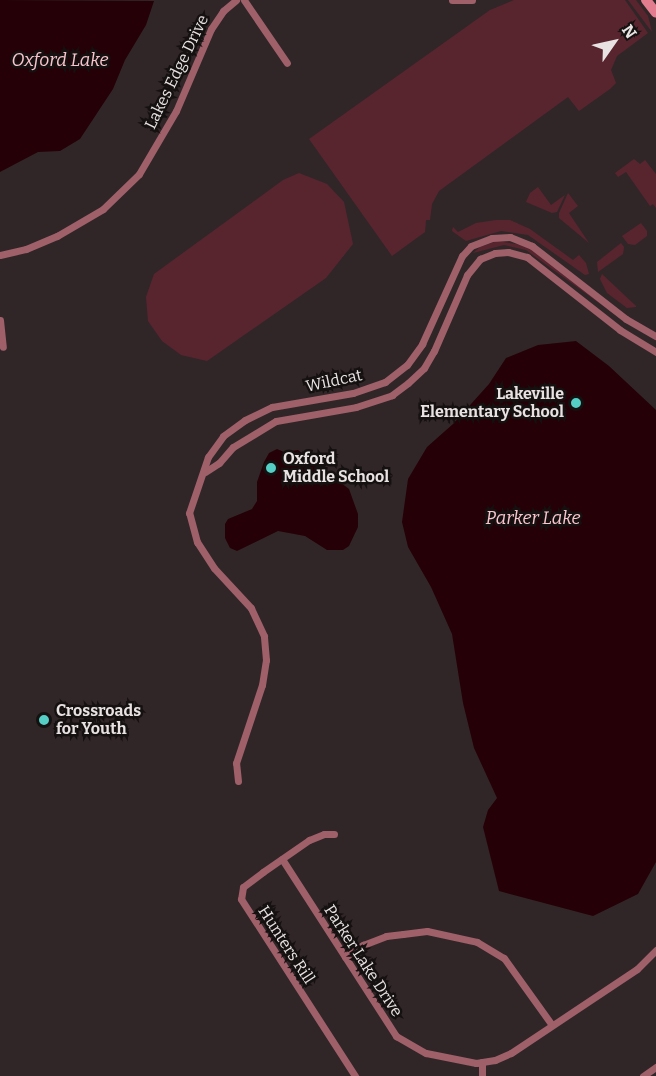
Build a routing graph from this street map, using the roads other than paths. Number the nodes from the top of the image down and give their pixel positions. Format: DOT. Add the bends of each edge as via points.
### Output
graph roads {
  1 [pos="236,0"];
  2 [pos="244,0"];
  3 [pos="452,0"];
  4 [pos="472,0"];
  5 [pos="646,0"];
  6 [pos="656,14"];
  7 [pos="287,63"];
  8 [pos="0,255"];
  9 [pos="462,256"];
  10 [pos="474,266"];
  11 [pos="0,320"];
  12 [pos="634,324"];
  13 [pos="628,335"];
  14 [pos="656,336"];
  15 [pos="3,347"];
  16 [pos="656,352"];
  17 [pos="205,472"];
  18 [pos="238,781"];
  19 [pos="334,834"];
  20 [pos="282,859"];
  21 [pos="656,950"];
  22 [pos="345,957"];
  23 [pos="552,1025"];
  24 [pos="482,1062"];
  25 [pos="656,1067"];
  26 [pos="355,1076"];
  27 [pos="482,1076"];
  28 [pos="643,1076"];
  1 -- 8 [label="street, Lakes Edge Drive" via="210,29 176,111 139,174 103,209 57,236"];
  2 -- 7 [label="street"];
  3 -- 4 [label="street"];
  5 -- 6 [label="main road"];
  9 -- 10 [label="street"];
  9 -- 12 [label="street" via="471,246 492,238 510,237 532,246"];
  9 -- 17 [label="street, Wildcat" via="422,344 400,372 385,382 353,393 272,407 245,420 223,436 208,457"];
  10 -- 13 [label="street" via="495,253 527,257"];
  10 -- 17 [label="street, Wildcat" via="434,351 408,383 392,395 356,407 276,421 243,440"];
  11 -- 15 [label="street"];
  12 -- 13 [label="street"];
  12 -- 14 [label="street"];
  13 -- 16 [label="street"];
  17 -- 18 [label="street, Wildcat" via="189,513 197,542 214,568 251,608 264,636 262,685 236,763"];
  19 -- 20 [label="street, Hunters Rill" via="309,840"];
  20 -- 22 [label="street, Parker Lake Drive"];
  20 -- 26 [label="street, Hunters Rill" via="243,887 241,899"];
  21 -- 23 [label="street, Parker Lake Drive" via="637,969"];
  22 -- 23 [label="street" via="363,945 403,933 427,931 477,942 504,958"];
  22 -- 24 [label="street, Parker Lake Drive" via="396,1036 426,1053"];
  23 -- 24 [label="street, Parker Lake Drive" via="512,1053"];
  24 -- 27 [label="street"];
  25 -- 28 [label="street"];
}
